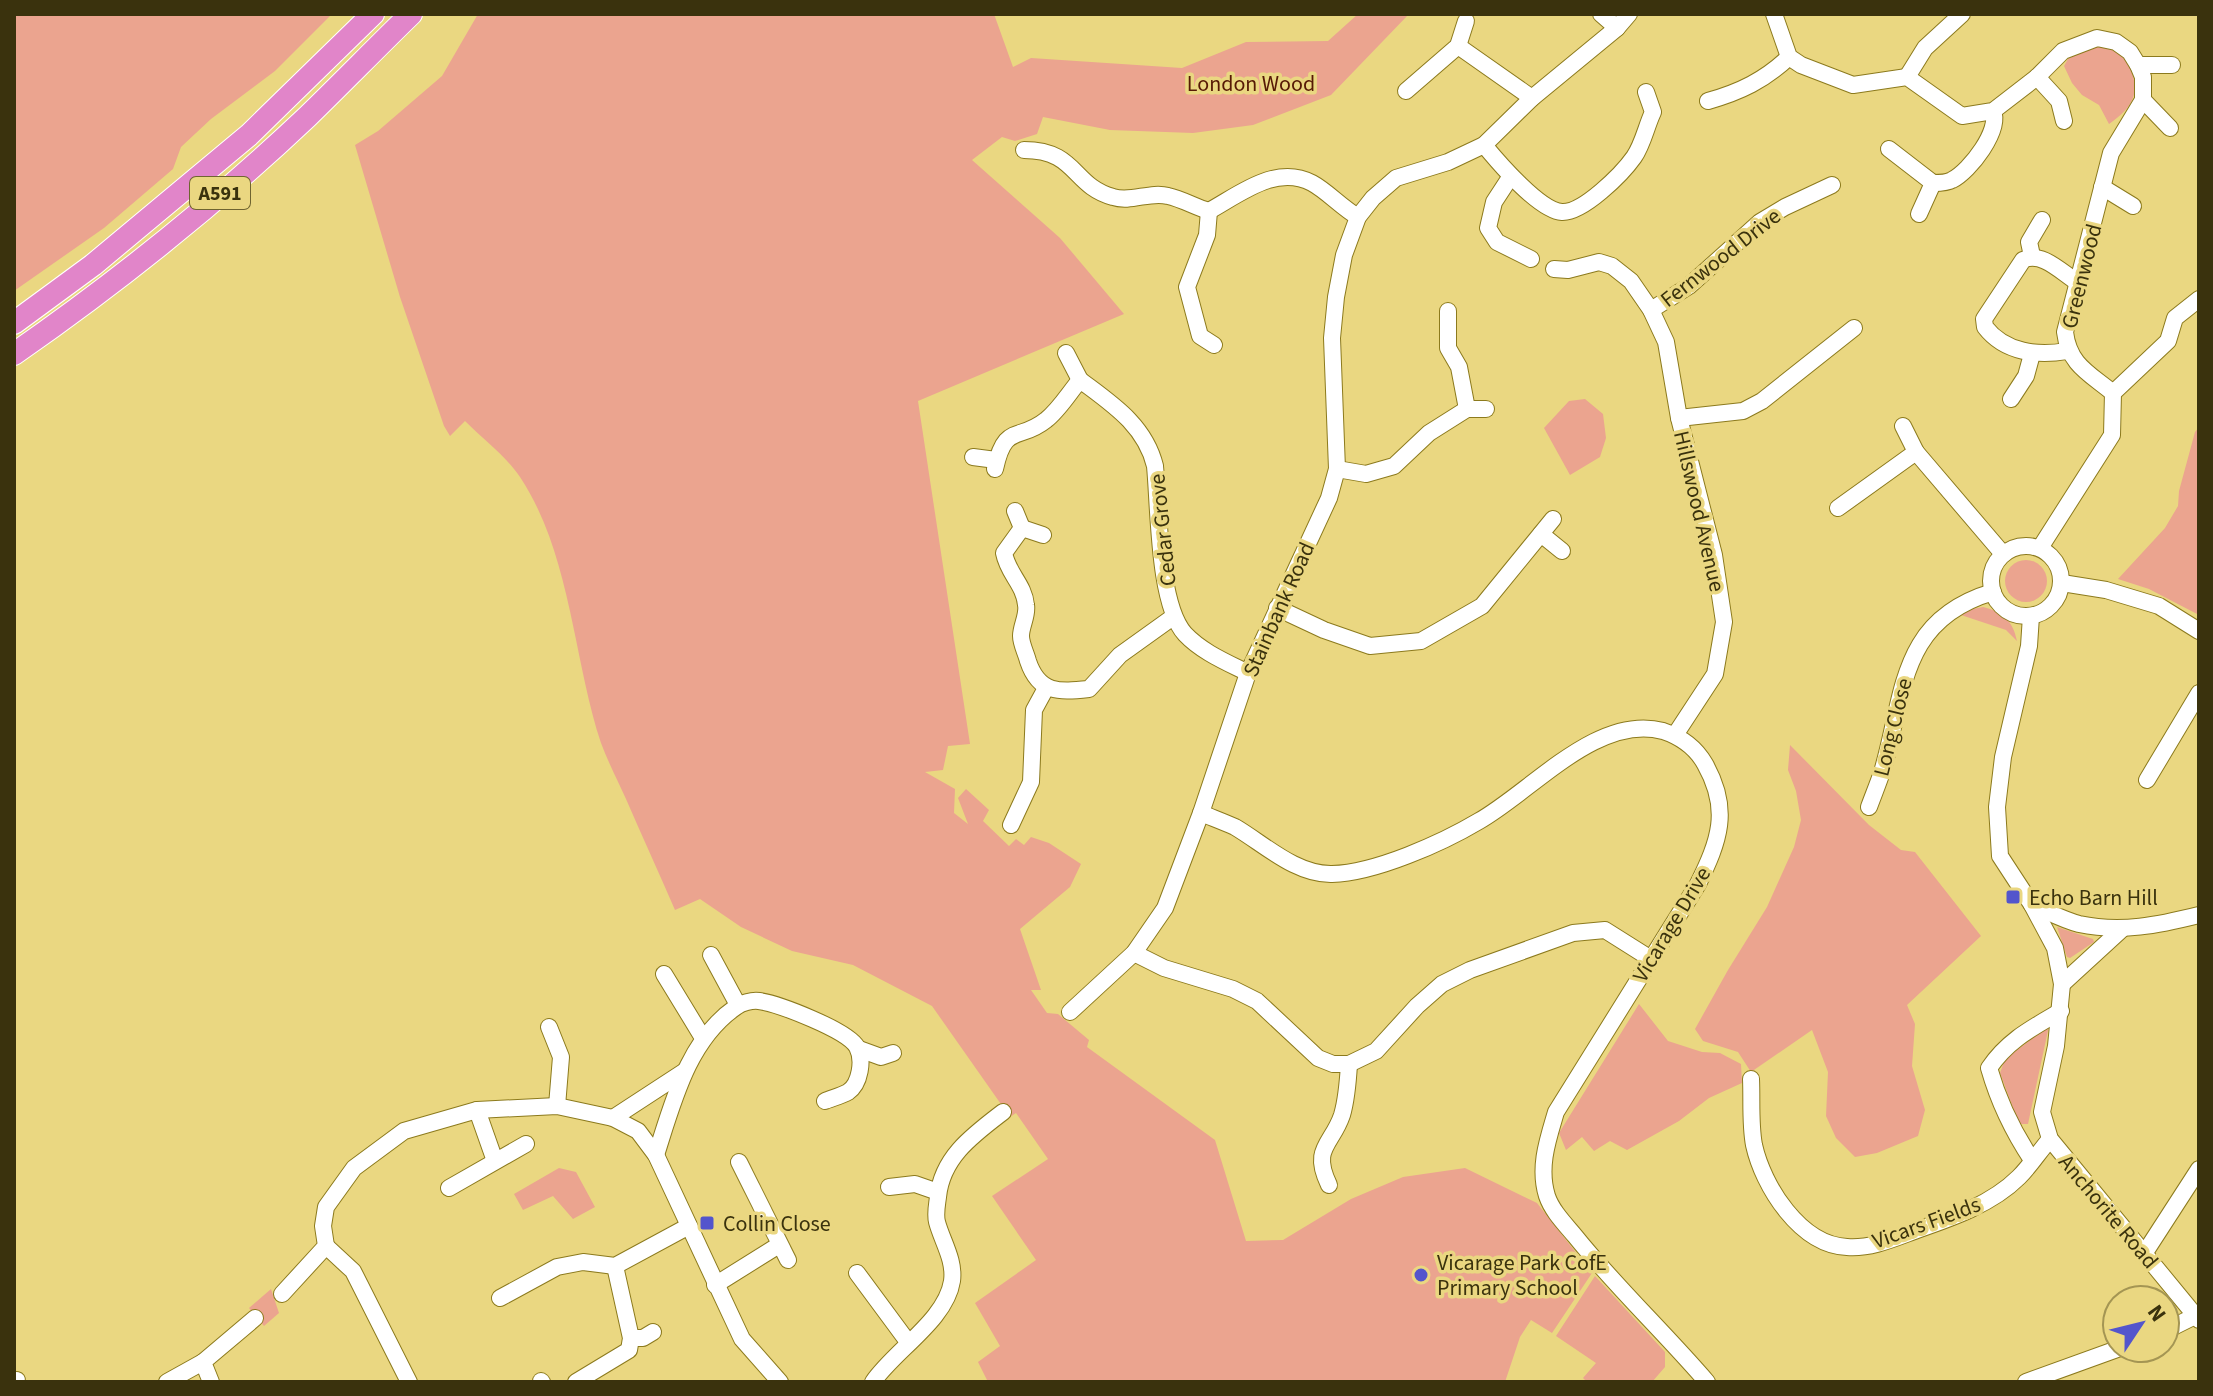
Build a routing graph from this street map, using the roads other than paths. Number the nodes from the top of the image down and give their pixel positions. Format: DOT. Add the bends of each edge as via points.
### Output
graph roads {
  1 [pos="373,14"];
  2 [pos="411,14"];
  3 [pos="1601,14"];
  4 [pos="1629,14"];
  5 [pos="1774,14"];
  6 [pos="1962,14"];
  7 [pos="1466,21"];
  8 [pos="1617,28"];
  9 [pos="1458,46"];
  10 [pos="1789,57"];
  11 [pos="2138,65"];
  12 [pos="2172,65"];
  13 [pos="1907,77"];
  14 [pos="2037,77"];
  15 [pos="1406,91"];
  16 [pos="1646,92"];
  17 [pos="1532,98"];
  18 [pos="2143,100"];
  19 [pos="1708,101"];
  20 [pos="1993,111"];
  21 [pos="2064,121"];
  22 [pos="2170,128"];
  23 [pos="1484,145"];
  24 [pos="1889,149"];
  25 [pos="1024,150"];
  26 [pos="1511,176"];
  27 [pos="1933,183"];
  28 [pos="1832,185"];
  29 [pos="2102,187"];
  30 [pos="2133,206"];
  31 [pos="1209,211"];
  32 [pos="1919,214"];
  33 [pos="1358,217"];
  34 [pos="2042,220"];
  35 [pos="2032,256"];
  36 [pos="1531,259"];
  37 [pos="1554,269"];
  38 [pos="2077,282"];
  39 [pos="2199,299"];
  40 [pos="1651,310"];
  41 [pos="1448,311"];
  42 [pos="14,323"];
  43 [pos="1854,328"];
  44 [pos="1214,345"];
  45 [pos="2067,351"];
  46 [pos="1066,353"];
  47 [pos="14,354"];
  48 [pos="2032,354"];
  49 [pos="1080,380"];
  50 [pos="2113,393"];
  51 [pos="2011,399"];
  52 [pos="1467,409"];
  53 [pos="1486,409"];
  54 [pos="1679,418"];
  55 [pos="1903,426"];
  56 [pos="1916,452"];
  57 [pos="973,457"];
  58 [pos="1337,469"];
  59 [pos="1838,508"];
  60 [pos="1015,511"];
  61 [pos="1553,519"];
  62 [pos="1022,528"];
  63 [pos="1541,534"];
  64 [pos="1043,535"];
  65 [pos="2040,548"];
  66 [pos="1562,551"];
  67 [pos="2003,554"];
  68 [pos="2062,583"];
  69 [pos="1993,592"];
  70 [pos="1277,608"];
  71 [pos="2031,616"];
  72 [pos="1173,617"];
  73 [pos="2199,631"];
  74 [pos="1248,673"];
  75 [pos="1046,688"];
  76 [pos="2199,693"];
  77 [pos="1675,735"];
  78 [pos="2147,780"];
  79 [pos="1869,807"];
  80 [pos="1201,813"];
  81 [pos="1011,825"];
  82 [pos="2032,905"];
  83 [pos="2199,915"];
  84 [pos="2122,929"];
  85 [pos="1134,953"];
  86 [pos="711,955"];
  87 [pos="1651,959"];
  88 [pos="664,974"];
  89 [pos="2062,984"];
  90 [pos="738,1005"];
  91 [pos="2061,1011"];
  92 [pos="1070,1012"];
  93 [pos="549,1027"];
  94 [pos="703,1038"];
  95 [pos="859,1049"];
  96 [pos="893,1053"];
  97 [pos="1349,1064"];
  98 [pos="685,1071"];
  99 [pos="1751,1079"];
  100 [pos="825,1101"];
  101 [pos="557,1106"];
  102 [pos="477,1110"];
  103 [pos="1003,1112"];
  104 [pos="613,1118"];
  105 [pos="2050,1139"];
  106 [pos="526,1144"];
  107 [pos="656,1155"];
  108 [pos="2032,1160"];
  109 [pos="495,1161"];
  110 [pos="739,1162"];
  111 [pos="2199,1169"];
  112 [pos="1329,1185"];
  113 [pos="889,1187"];
  114 [pos="449,1188"];
  115 [pos="938,1192"];
  116 [pos="689,1226"];
  117 [pos="779,1245"];
  118 [pos="326,1246"];
  119 [pos="2144,1254"];
  120 [pos="788,1260"];
  121 [pos="615,1266"];
  122 [pos="857,1273"];
  123 [pos="715,1285"];
  124 [pos="282,1294"];
  125 [pos="500,1298"];
  126 [pos="255,1318"];
  127 [pos="2197,1318"];
  128 [pos="653,1332"];
  129 [pos="631,1338"];
  130 [pos="908,1342"];
  131 [pos="2101,1355"];
  132 [pos="203,1362"];
  133 [pos="167,1382"];
  134 [pos="211,1382"];
  135 [pos="409,1382"];
  136 [pos="576,1382"];
  137 [pos="780,1382"];
  138 [pos="873,1382"];
  139 [pos="1707,1382"];
  140 [pos="2026,1382"];
  1 -- 42 [label="highway, A591" via="249,135 93,265"];
  2 -- 47 [label="highway, A591" via="305,119 212,199 91,300"];
  3 -- 8 [label="street"];
  4 -- 8 [label="street"];
  5 -- 10 [label="street"];
  6 -- 13 [label="street" via="1925,48"];
  7 -- 9 [label="street"];
  8 -- 17 [label="street"];
  9 -- 15 [label="street"];
  9 -- 17 [label="street"];
  10 -- 13 [label="street" via="1853,85"];
  10 -- 19 [label="street" via="1741,91"];
  11 -- 12 [label="street"];
  11 -- 14 [label="street" via="2116,42 2097,38 2063,51"];
  11 -- 18 [label="street"];
  13 -- 20 [label="street" via="1962,116"];
  14 -- 20 [label="street"];
  14 -- 21 [label="street" via="2059,101"];
  16 -- 26 [label="street" via="1653,112 1633,159 1573,211 1559,212"];
  17 -- 23 [label="street"];
  18 -- 22 [label="street"];
  18 -- 29 [label="street, Greenwood" via="2111,153"];
  20 -- 27 [label="street" via="1995,123 1971,163 1950,181"];
  23 -- 26 [label="street"];
  23 -- 33 [label="street, Stainbank Road" via="1396,178"];
  24 -- 27 [label="street"];
  25 -- 31 [label="street" via="1043,150 1069,163 1091,188 1115,198 1168,195"];
  26 -- 36 [label="street" via="1494,202 1488,228 1497,242"];
  27 -- 32 [label="street"];
  28 -- 40 [label="street, Fernwood Drive" via="1760,222 1689,286"];
  29 -- 30 [label="street, Greenwood"];
  29 -- 38 [label="street, Greenwood"];
  31 -- 33 [label="street" via="1267,180 1290,176 1313,184"];
  31 -- 44 [label="street" via="1207,235 1187,287 1200,336"];
  33 -- 58 [label="street, Stainbank Road" via="1344,255 1332,338"];
  34 -- 35 [label="street" via="2029,242"];
  35 -- 38 [label="street"];
  35 -- 48 [label="street" via="2023,260 1984,319 2000,343"];
  37 -- 40 [label="street, Hillswood Avenue" via="1599,262 1612,266 1631,281"];
  38 -- 45 [label="street, Greenwood" via="2065,332"];
  39 -- 50 [label="street" via="2175,318 2168,341"];
  40 -- 54 [label="street, Hillswood Avenue" via="1666,342"];
  41 -- 52 [label="street" via="1448,348 1459,367"];
  43 -- 54 [label="street, Hillswood Avenue" via="1743,411"];
  45 -- 48 [label="street"];
  45 -- 50 [label="street, Greenwood"];
  46 -- 49 [label="street, Cedar Grove"];
  48 -- 51 [label="street"];
  49 -- 57 [label="street" via="1049,418 1009,437 996,465"];
  49 -- 72 [label="street, Cedar Grove" via="1120,410 1151,448"];
  50 -- 65 [label="street" via="2112,435"];
  52 -- 53 [label="street"];
  52 -- 58 [label="street" via="1429,433 1394,466 1366,474"];
  54 -- 77 [label="street, Hillswood Avenue" via="1714,555 1724,622 1715,674"];
  55 -- 56 [label="street"];
  56 -- 59 [label="street"];
  56 -- 67 [label="street"];
  58 -- 70 [label="street, Stainbank Road" via="1329,498"];
  60 -- 62 [label="street"];
  61 -- 63 [label="street"];
  62 -- 64 [label="street"];
  62 -- 75 [label="street" via="1004,553 1027,606 1024,649 1031,671"];
  63 -- 66 [label="street"];
  63 -- 70 [label="street" via="1482,606 1421,641 1370,646"];
  65 -- 67 [label="street" via="2021,546"];
  65 -- 68 [label="street" via="2056,562"];
  67 -- 69 [label="street" via="1992,572"];
  68 -- 71 [label="street" via="2054,603"];
  68 -- 73 [label="street" via="2159,606"];
  69 -- 71 [label="street" via="2005,610"];
  69 -- 79 [label="street, Long Close" via="1954,609 1932,628 1905,671"];
  70 -- 74 [label="street, Stainbank Road"];
  71 -- 82 [label="street" via="1997,807 2000,856"];
  72 -- 74 [label="street, Cedar Grove" via="1208,652"];
  72 -- 75 [label="street" via="1120,655 1089,689"];
  74 -- 80 [label="street, Stainbank Road"];
  75 -- 81 [label="street" via="1034,710 1031,782"];
  76 -- 78 [label="street"];
  77 -- 80 [label="street" via="1652,728 1612,733 1573,753 1476,823 1402,858 1349,872 1305,870"];
  77 -- 87 [label="street, Vicarage Drive" via="1698,753 1711,776 1720,801 1720,825 1698,884"];
  80 -- 85 [label="street, Stainbank Road" via="1165,908"];
  82 -- 84 [label="street" via="2078,924"];
  82 -- 89 [label="street" via="2055,948"];
  83 -- 84 [label="street"];
  84 -- 89 [label="street"];
  85 -- 92 [label="street, Stainbank Road"];
  85 -- 97 [label="street" via="1257,1001 1318,1058"];
  86 -- 90 [label="street"];
  87 -- 97 [label="street" via="1605,930 1573,933 1442,984 1376,1051"];
  87 -- 139 [label="street, Vicarage Drive" via="1556,1112 1543,1174 1547,1198 1559,1216 1600,1268"];
  88 -- 94 [label="street"];
  89 -- 91 [label="street"];
  90 -- 94 [label="street"];
  90 -- 95 [label="street" via="756,1000 783,1008 851,1039"];
  91 -- 105 [label="street" via="2042,1112"];
  91 -- 108 [label="street" via="2017,1036 1989,1068 2011,1128"];
  93 -- 101 [label="street" via="561,1057"];
  94 -- 98 [label="street"];
  95 -- 96 [label="street" via="881,1057"];
  95 -- 100 [label="street" via="861,1071 850,1091"];
  97 -- 112 [label="street" via="1341,1118 1322,1155"];
  98 -- 104 [label="street"];
  98 -- 107 [label="street"];
  99 -- 108 [label="street, Vicars Fields" via="1754,1144 1764,1178 1804,1229 1845,1248 1878,1244 1952,1217 1993,1197"];
  101 -- 102 [label="street"];
  101 -- 104 [label="street"];
  102 -- 109 [label="street"];
  102 -- 118 [label="street" via="404,1131 354,1168 326,1207"];
  103 -- 115 [label="street" via="946,1164"];
  104 -- 107 [label="street" via="638,1131"];
  105 -- 108 [label="street, Vicars Fields"];
  105 -- 119 [label="street, Anchorite Road"];
  106 -- 109 [label="street"];
  107 -- 116 [label="street"];
  109 -- 114 [label="street"];
  110 -- 117 [label="street"];
  111 -- 119 [label="street"];
  113 -- 115 [label="street" via="915,1184"];
  115 -- 130 [label="street" via="936,1219 952,1281 940,1310"];
  116 -- 121 [label="street"];
  116 -- 123 [label="street"];
  117 -- 120 [label="street"];
  117 -- 123 [label="street"];
  118 -- 124 [label="street"];
  118 -- 135 [label="street" via="353,1271"];
  119 -- 127 [label="street, Anchorite Road"];
  121 -- 125 [label="street" via="583,1262 557,1267"];
  121 -- 129 [label="street"];
  122 -- 130 [label="street"];
  123 -- 137 [label="street" via="742,1339"];
  126 -- 132 [label="street"];
  128 -- 129 [label="street"];
  129 -- 136 [label="street" via="629,1350"];
  130 -- 138 [label="street"];
  131 -- 140 [label="street"];
  132 -- 133 [label="street"];
  132 -- 134 [label="street"];
}
